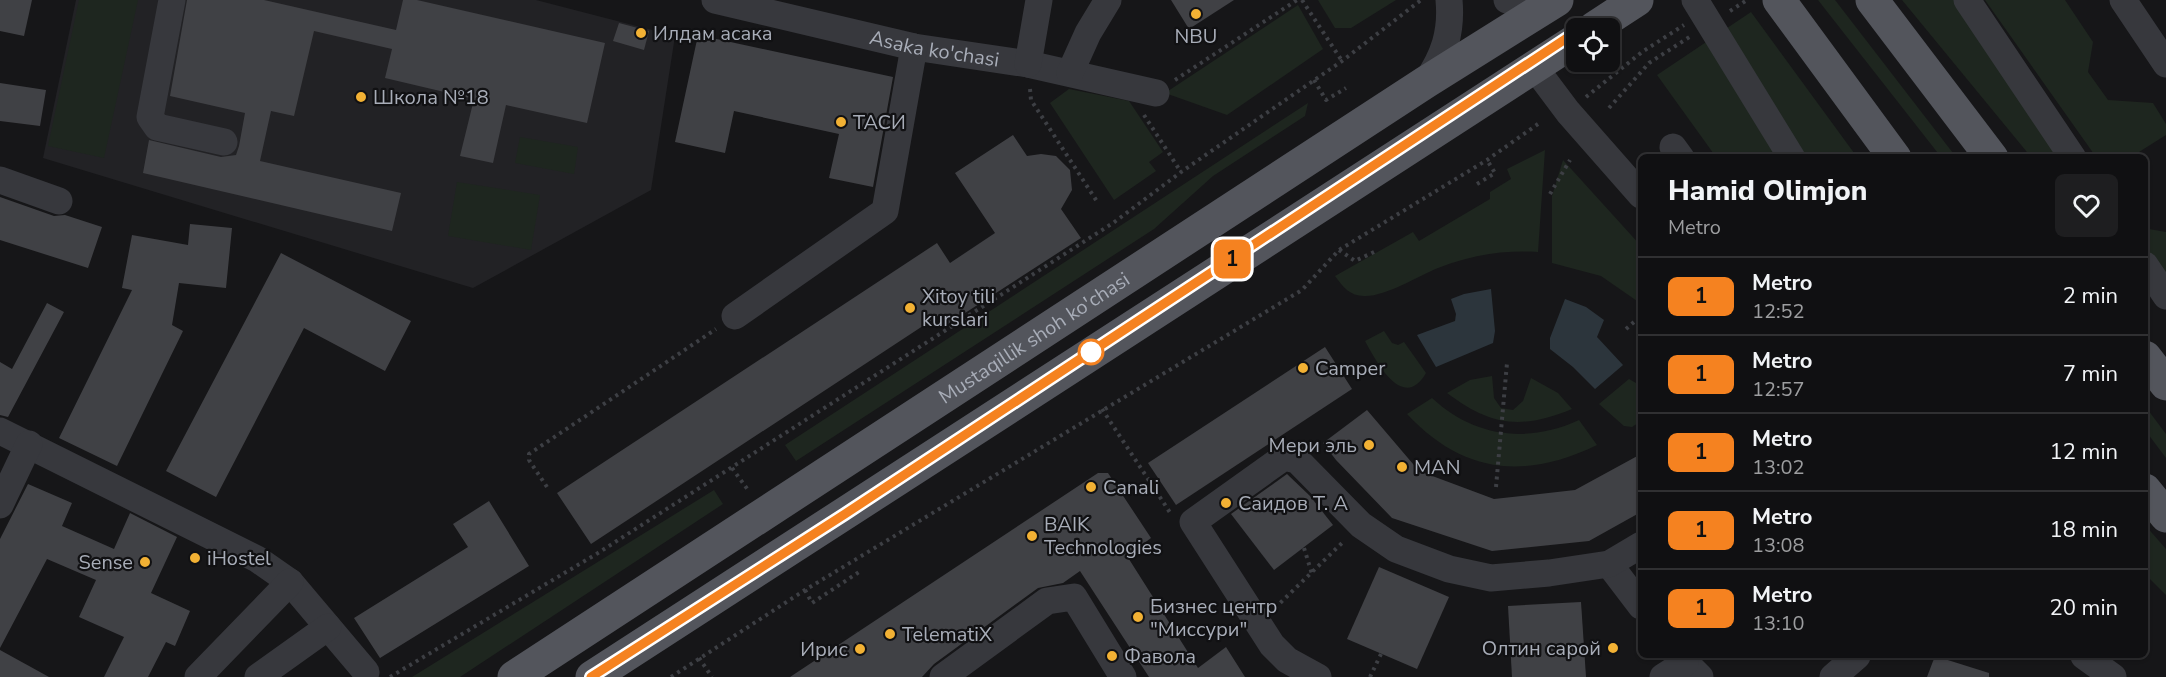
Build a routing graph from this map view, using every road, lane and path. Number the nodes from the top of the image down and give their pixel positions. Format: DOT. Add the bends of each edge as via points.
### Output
graph roads {
  1 [pos="172,0"];
  2 [pos="715,0"];
  3 [pos="1039,0"];
  4 [pos="1108,0"];
  5 [pos="1297,0"];
  6 [pos="1302,0"];
  7 [pos="1421,0"];
  8 [pos="1449,0"];
  9 [pos="1507,0"];
  10 [pos="1695,0"];
  11 [pos="1779,0"];
  12 [pos="1872,0"];
  13 [pos="1967,0"];
  14 [pos="2123,0"];
  15 [pos="1552,3"];
  16 [pos="791,8"];
  17 [pos="914,47"];
  18 [pos="1566,47"];
  19 [pos="1642,52"];
  20 [pos="1342,61"];
  21 [pos="1649,63"];
  22 [pos="1028,64"];
  23 [pos="2166,64"];
  24 [pos="1535,68"];
  25 [pos="1070,73"];
  26 [pos="1314,80"];
  27 [pos="1426,82"];
  28 [pos="1346,88"];
  29 [pos="1156,93"];
  30 [pos="1609,108"];
  31 [pos="1568,112"];
  32 [pos="1538,124"];
  33 [pos="224,142"];
  34 [pos="1790,154"];
  35 [pos="1892,154"];
  36 [pos="1989,154"];
  37 [pos="2070,154"];
  38 [pos="1487,160"];
  39 [pos="1570,160"];
  40 [pos="1076,167"];
  41 [pos="1070,170"];
  42 [pos="1181,172"];
  43 [pos="0,180"];
  44 [pos="1477,184"];
  45 [pos="1638,192"];
  46 [pos="1550,194"];
  47 [pos="59,201"];
  48 [pos="1098,203"];
  49 [pos="1339,250"];
  50 [pos="1376,251"];
  51 [pos="2148,269"];
  52 [pos="2166,296"];
  53 [pos="735,316"];
  54 [pos="1638,319"];
  55 [pos="1626,329"];
  56 [pos="2148,361"];
  57 [pos="1507,363"];
  58 [pos="2166,384"];
  59 [pos="1102,409"];
  60 [pos="0,431"];
  61 [pos="29,444"];
  62 [pos="732,468"];
  63 [pos="547,487"];
  64 [pos="1496,487"];
  65 [pos="748,490"];
  66 [pos="0,505"];
  67 [pos="1193,522"];
  68 [pos="1361,525"];
  69 [pos="1638,547"];
  70 [pos="1304,548"];
  71 [pos="1609,564"];
  72 [pos="859,572"];
  73 [pos="1312,574"];
  74 [pos="290,582"];
  75 [pos="805,590"];
  76 [pos="1638,602"];
  77 [pos="1258,623"];
  78 [pos="328,627"];
  79 [pos="1381,654"];
  80 [pos="699,658"];
  81 [pos="1855,658"];
  82 [pos="2087,658"];
  83 [pos="378,675"];
  84 [pos="198,677"];
  85 [pos="258,677"];
  86 [pos="514,677"];
  87 [pos="592,677"];
  88 [pos="671,677"];
  89 [pos="712,677"];
  90 [pos="943,677"];
  91 [pos="1124,677"];
  92 [pos="1318,677"];
  93 [pos="1370,677"];
  94 [pos="1833,677"];
  95 [pos="2114,677"];
  1 -- 33 [label="street" via="150,117 157,127"];
  2 -- 16 [label="street, Asaka ko'chasi"];
  3 -- 22 [label="street"];
  4 -- 25 [label="street"];
  5 -- 29 [label="path"];
  6 -- 20 [label="path"];
  7 -- 20 [label="path"];
  8 -- 27 [label="street" via="1445,50"];
  9 -- 15 [label="street" via="1524,5"];
  10 -- 34 [label="street"];
  11 -- 35 [label="main road"];
  12 -- 36 [label="main road"];
  13 -- 37 [label="street"];
  14 -- 23 [label="street"];
  15 -- 27 [label="main road, Mustaqillik shoh ko'chasi"];
  16 -- 17 [label="street, Asaka ko'chasi"];
  17 -- 22 [label="street, Asaka ko'chasi"];
  17 -- 53 [label="street" via="885,211"];
  18 -- 24 [label="main road"];
  19 -- 31 [label="path"];
  20 -- 26 [label="path"];
  21 -- 30 [label="path"];
  22 -- 25 [label="street, Asaka ko'chasi"];
  22 -- 40 [label="path" via="1031,100"];
  24 -- 31 [label="street"];
  24 -- 87 [label="main road"];
  25 -- 29 [label="street, Asaka ko'chasi"];
  26 -- 28 [label="path" via="1326,100"];
  26 -- 42 [label="path"];
  27 -- 86 [label="main road, Mustaqillik shoh ko'chasi"];
  29 -- 42 [label="path" via="1138,106"];
  31 -- 45 [label="street"];
  32 -- 38 [label="path"];
  38 -- 44 [label="path" via="1495,173"];
  38 -- 49 [label="path"];
  39 -- 46 [label="path"];
  40 -- 41 [label="path"];
  40 -- 48 [label="path"];
  42 -- 62 [label="path" via="1113,223"];
  43 -- 47 [label="street"];
  49 -- 50 [label="path" via="1355,261"];
  49 -- 59 [label="path" via="1302,290"];
  51 -- 52 [label="street"];
  53 -- 63 [label="path" via="529,454"];
  54 -- 55 [label="path"];
  56 -- 58 [label="main road"];
  57 -- 64 [label="path"];
  59 -- 67 [label="path" via="1173,517"];
  59 -- 75 [label="path"];
  60 -- 61 [label="street"];
  61 -- 66 [label="street"];
  61 -- 74 [label="street" via="257,560"];
  62 -- 65 [label="path"];
  62 -- 83 [label="path" via="598,553"];
  67 -- 68 [label="street" via="1284,457 1291,456"];
  67 -- 77 [label="street"];
  68 -- 71 [label="street" via="1396,549 1491,578"];
  68 -- 73 [label="path"];
  69 -- 71 [label="street"];
  70 -- 73 [label="path"];
  71 -- 76 [label="street"];
  72 -- 75 [label="path" via="812,603"];
  73 -- 77 [label="path"];
  74 -- 78 [label="street"];
  74 -- 84 [label="street"];
  75 -- 80 [label="path"];
  77 -- 92 [label="street" via="1287,660"];
  78 -- 83 [label="street"];
  78 -- 85 [label="street"];
  79 -- 93 [label="path"];
  80 -- 88 [label="path"];
  80 -- 89 [label="path"];
  81 -- 94 [label="street"];
  82 -- 95 [label="street"];
  90 -- 91 [label="street" via="1047,601 1062,597 1074,597"];
}
